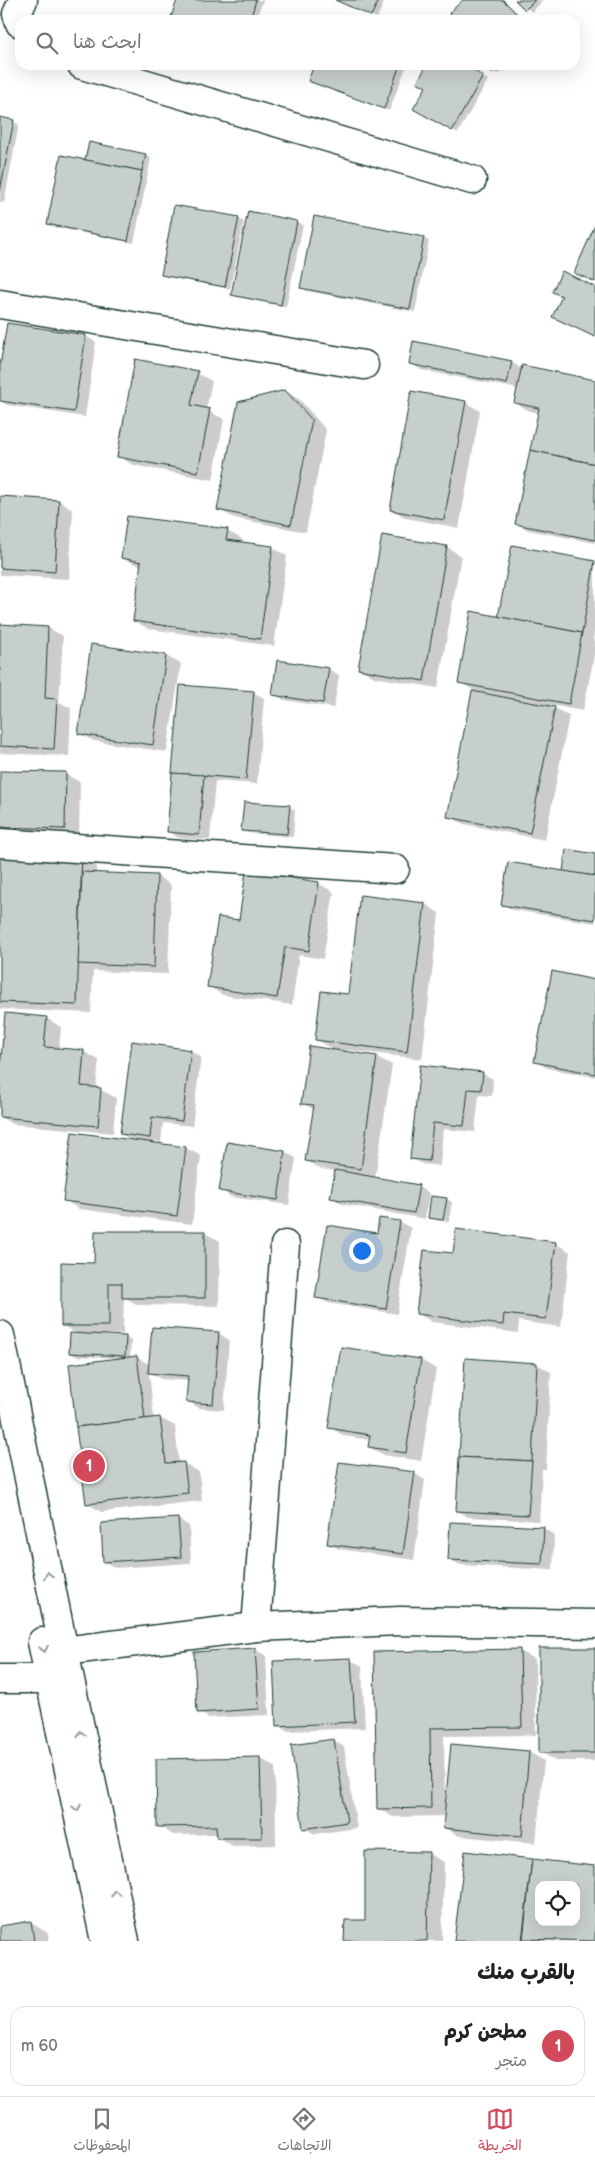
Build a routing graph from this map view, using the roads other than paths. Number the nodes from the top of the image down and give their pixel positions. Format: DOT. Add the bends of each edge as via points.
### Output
graph roads {
  1 [pos="23,0"];
  2 [pos="17,15"];
  3 [pos="99,70"];
  4 [pos="472,180"];
  5 [pos="0,304"];
  6 [pos="364,365"];
  7 [pos="0,843"];
  8 [pos="395,869"];
  9 [pos="285,1245"];
  10 [pos="0,1335"];
  11 [pos="0,1429"];
  12 [pos="594,1618"];
  13 [pos="256,1627"];
  14 [pos="64,1651"];
  15 [pos="50,1679"];
  16 [pos="0,1680"];
  17 [pos="105,1941"];
  18 [pos="125,1941"];
  1 -- 2 [label="street"];
  3 -- 4 [label="street"];
  5 -- 6 [label="street"];
  7 -- 8 [label="street"];
  9 -- 13 [label="street"];
  14 -- 10 [label="street, one-way"];
  11 -- 15 [label="street, one-way"];
  12 -- 13 [label="street"];
  13 -- 14 [label="street"];
  18 -- 14 [label="street, one-way"];
  15 -- 16 [label="street"];
  15 -- 17 [label="street, one-way"];
}
